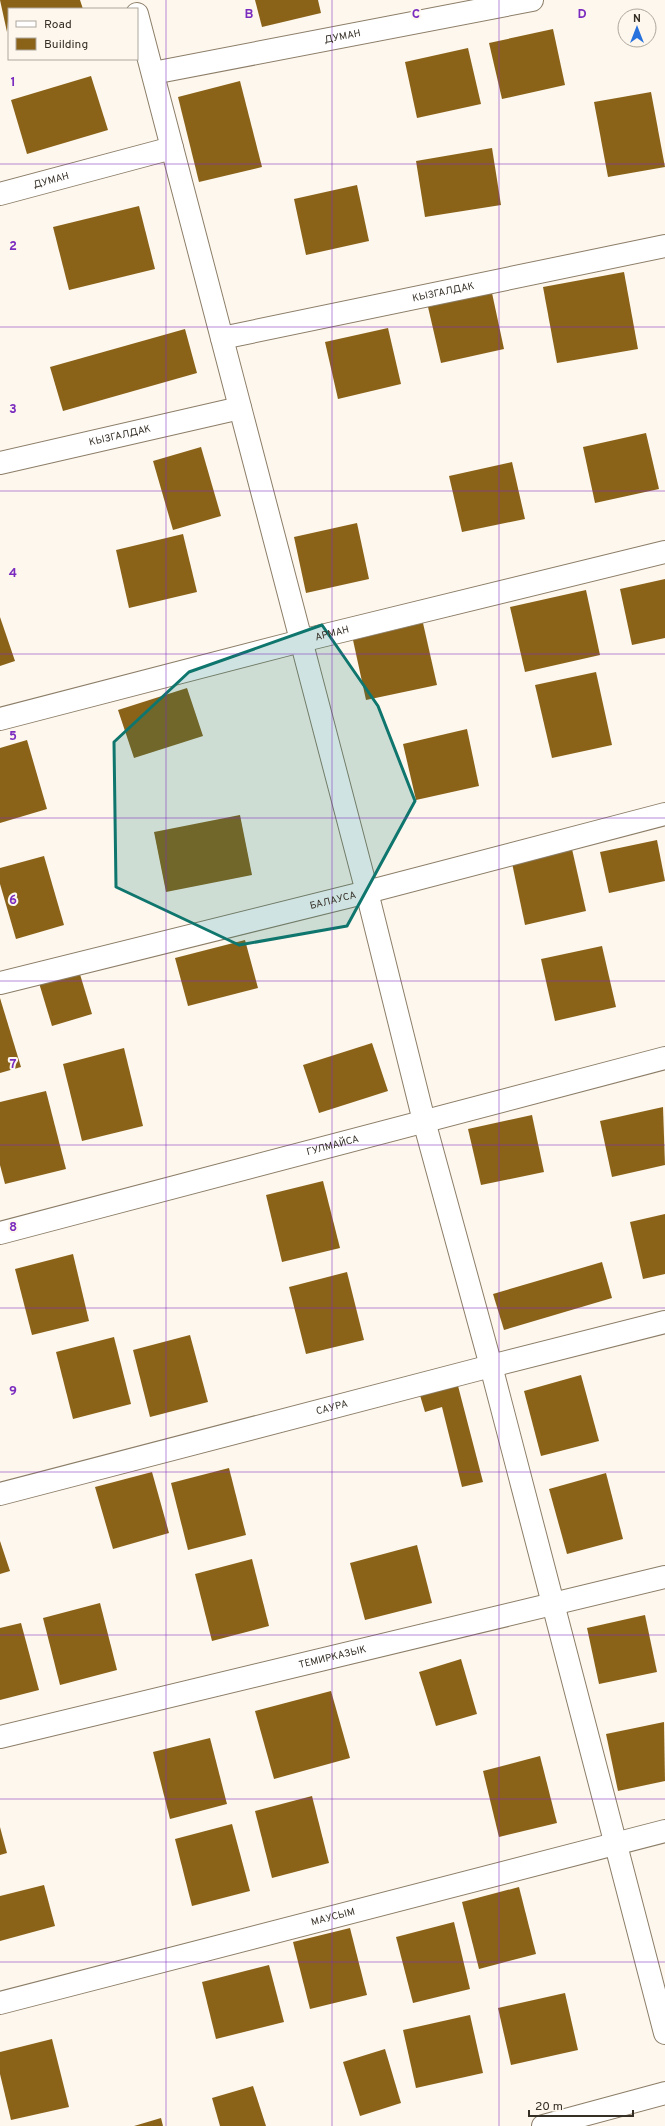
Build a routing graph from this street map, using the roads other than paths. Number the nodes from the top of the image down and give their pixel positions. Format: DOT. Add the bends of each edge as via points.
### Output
graph roads {
  1 [pos="532,0"];
  2 [pos="138,18"];
  3 [pos="152,73"];
  4 [pos="172,148"];
  5 [pos="0,194"];
  6 [pos="665,246"];
  7 [pos="222,338"];
  8 [pos="240,408"];
  9 [pos="0,464"];
  10 [pos="665,552"];
  11 [pos="301,641"];
  12 [pos="0,719"];
  13 [pos="665,814"];
  14 [pos="366,892"];
  15 [pos="0,983"];
  16 [pos="665,1058"];
  17 [pos="424,1120"];
  18 [pos="0,1233"];
  19 [pos="665,1322"];
  20 [pos="490,1366"];
  21 [pos="0,1494"];
  22 [pos="665,1577"];
  23 [pos="553,1604"];
  24 [pos="0,1737"];
  25 [pos="665,1831"];
  26 [pos="616,1842"];
  27 [pos="0,2002"];
  28 [pos="665,2033"];
  29 [pos="665,2093"];
  30 [pos="543,2126"];
  1 -- 3 [label="street, ДУМАН"];
  2 -- 3 [label="street"];
  3 -- 4 [label="street"];
  4 -- 5 [label="street, ДУМАН"];
  4 -- 7 [label="street"];
  6 -- 7 [label="street, КЫЗГАЛДАК"];
  7 -- 8 [label="street"];
  8 -- 9 [label="street, КЫЗГАЛДАК"];
  8 -- 11 [label="street"];
  10 -- 11 [label="street, АРМАН"];
  11 -- 12 [label="street, АРМАН"];
  11 -- 14 [label="street"];
  13 -- 14 [label="street, БАЛАУСА"];
  14 -- 15 [label="street, БАЛАУСА"];
  14 -- 17 [label="street"];
  16 -- 17 [label="street, ГУЛМАЙСА"];
  17 -- 18 [label="street, ГУЛМАЙСА"];
  17 -- 20 [label="street"];
  19 -- 20 [label="street, САУРА"];
  20 -- 21 [label="street, САУРА"];
  20 -- 23 [label="street"];
  22 -- 23 [label="street, ТЕМИРКАЗЫК"];
  23 -- 24 [label="street, ТЕМИРКАЗЫК"];
  23 -- 26 [label="street"];
  25 -- 26 [label="street, МАУСЫМ"];
  26 -- 27 [label="street, МАУСЫМ"];
  26 -- 28 [label="street"];
  29 -- 30 [label="street"];
}
